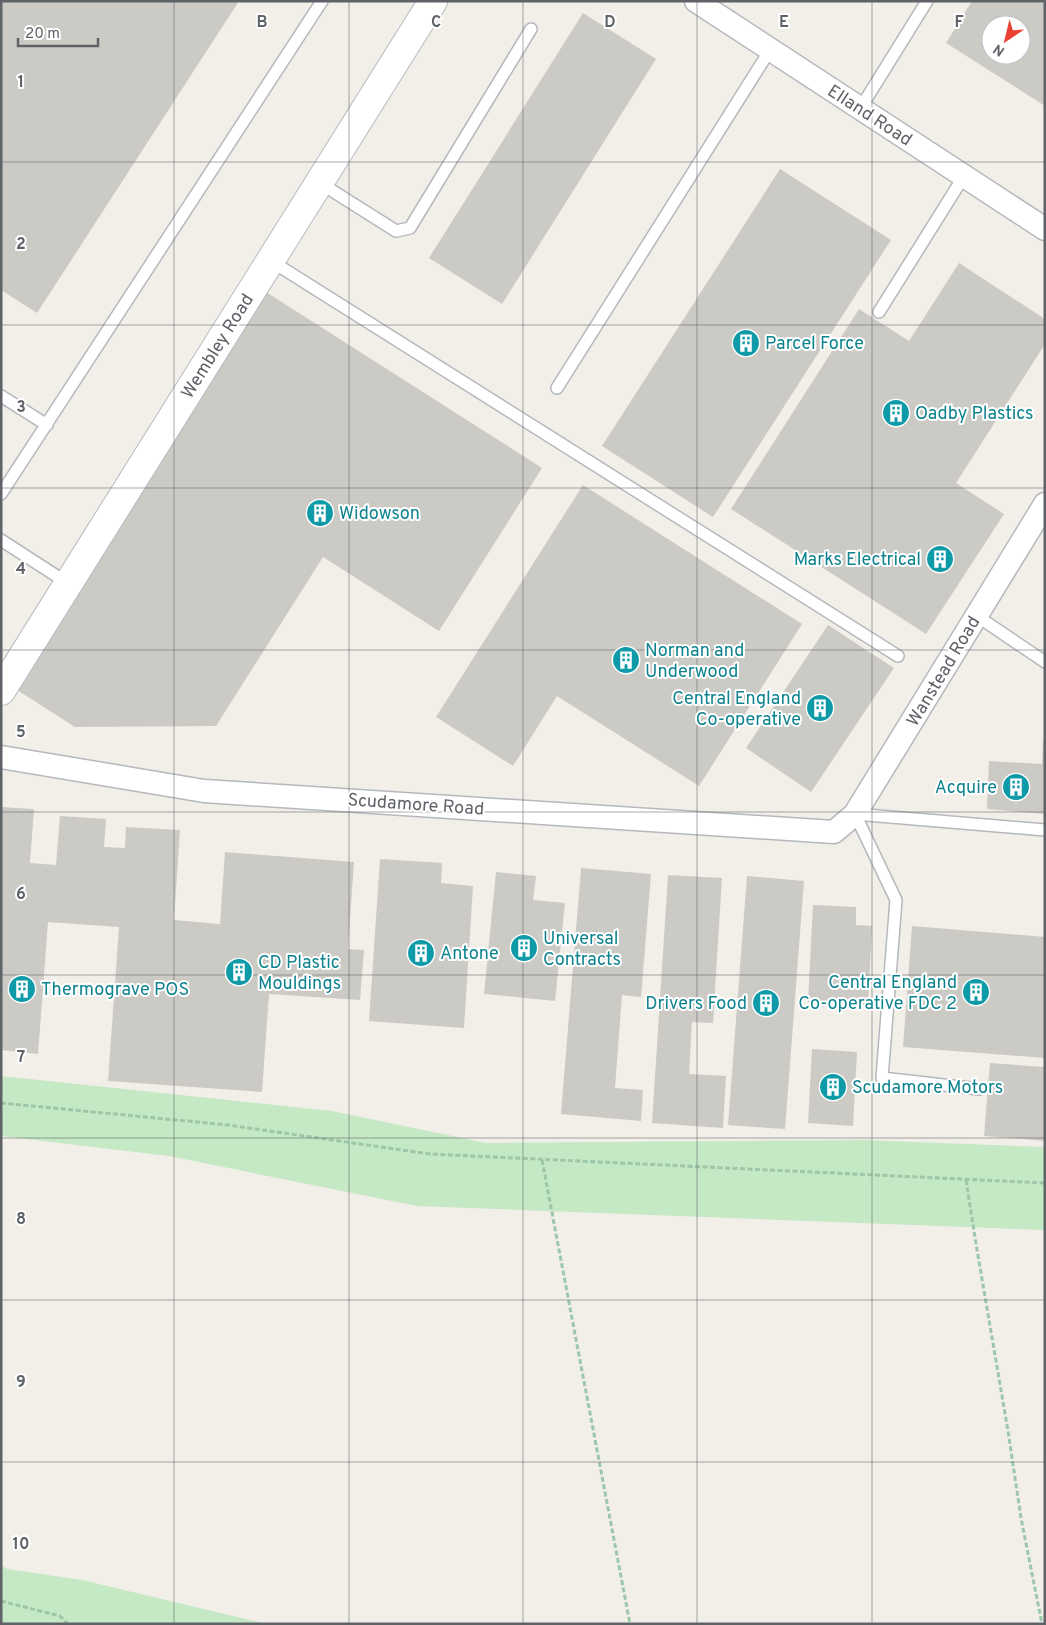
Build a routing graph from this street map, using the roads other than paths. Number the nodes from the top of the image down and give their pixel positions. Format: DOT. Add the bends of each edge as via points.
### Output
graph roads {
  1 [pos="322,1"];
  2 [pos="434,1"];
  3 [pos="696,1"];
  4 [pos="927,1"];
  5 [pos="531,29"];
  6 [pos="770,50"];
  7 [pos="860,108"];
  8 [pos="964,176"];
  9 [pos="320,183"];
  10 [pos="1045,229"];
  11 [pos="271,261"];
  12 [pos="879,312"];
  13 [pos="557,388"];
  14 [pos="1,396"];
  15 [pos="47,425"];
  16 [pos="1,494"];
  17 [pos="1045,504"];
  18 [pos="1,540"];
  19 [pos="69,584"];
  20 [pos="976,616"];
  21 [pos="898,656"];
  22 [pos="1045,662"];
  23 [pos="1,691"];
  24 [pos="1,757"];
  25 [pos="855,814"];
  26 [pos="1045,830"];
  27 [pos="834,832"];
  28 [pos="979,1089"];
  1 -- 15 [label="lane"];
  2 -- 9 [label="street, Wembley Road"];
  3 -- 6 [label="street, Elland Road"];
  4 -- 7 [label="lane"];
  5 -- 9 [label="lane" via="410,228 396,231"];
  6 -- 7 [label="street, Elland Road"];
  6 -- 13 [label="lane"];
  7 -- 8 [label="street, Elland Road"];
  8 -- 10 [label="street, Elland Road"];
  8 -- 12 [label="lane"];
  9 -- 11 [label="street, Wembley Road"];
  11 -- 19 [label="street, Wembley Road"];
  11 -- 21 [label="lane"];
  14 -- 15 [label="lane"];
  15 -- 16 [label="lane"];
  17 -- 20 [label="street, Wanstead Road"];
  18 -- 19 [label="lane"];
  19 -- 23 [label="street, Wembley Road"];
  20 -- 22 [label="lane"];
  20 -- 25 [label="street, Wanstead Road"];
  24 -- 27 [label="street, Scudamore Road" via="204,791"];
  25 -- 26 [label="lane"];
  25 -- 27 [label="street, Wanstead Road"];
  25 -- 28 [label="lane" via="896,900 882,1078"];
}
